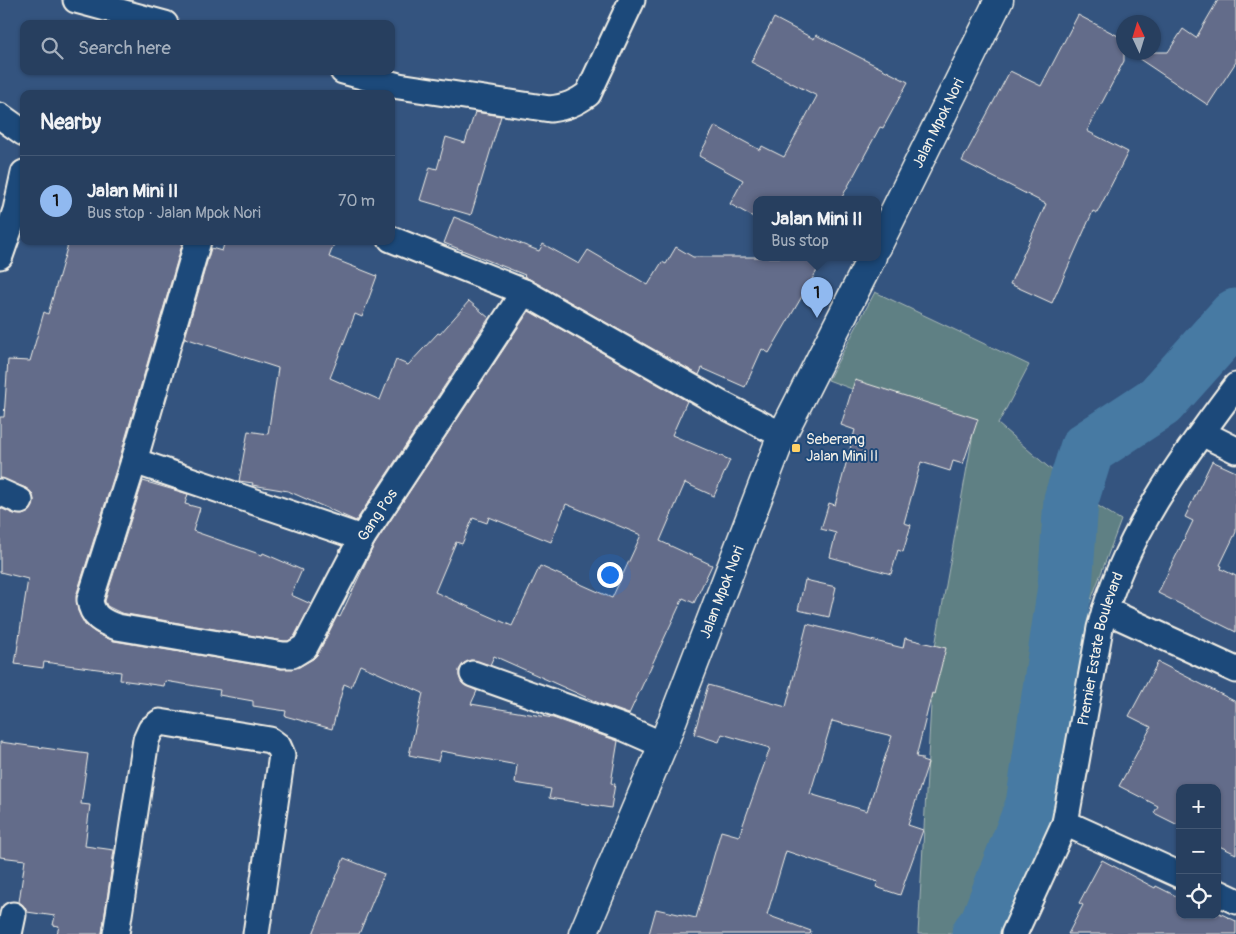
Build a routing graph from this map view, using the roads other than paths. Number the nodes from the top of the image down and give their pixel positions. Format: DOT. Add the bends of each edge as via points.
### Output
graph roads {
  1 [pos="76,0"];
  2 [pos="632,0"];
  3 [pos="999,0"];
  4 [pos="150,20"];
  5 [pos="358,75"];
  6 [pos="0,116"];
  7 [pos="20,130"];
  8 [pos="20,192"];
  9 [pos="881,239"];
  10 [pos="395,241"];
  11 [pos="197,245"];
  12 [pos="0,256"];
  13 [pos="870,261"];
  14 [pos="524,292"];
  15 [pos="1236,386"];
  16 [pos="1202,433"];
  17 [pos="782,435"];
  18 [pos="1236,450"];
  19 [pos="134,461"];
  20 [pos="362,538"];
  21 [pos="1104,610"];
  22 [pos="1236,670"];
  23 [pos="473,674"];
  24 [pos="663,745"];
  25 [pos="1065,823"];
  26 [pos="1178,874"];
  27 [pos="1221,894"];
  28 [pos="1236,901"];
  29 [pos="116,934"];
  30 [pos="256,934"];
  31 [pos="583,934"];
  32 [pos="1014,934"];
  1 -- 4 [label="street"];
  2 -- 5 [label="street" via="588,94 565,107 550,109 399,86"];
  3 -- 9 [label="main road, Jalan Mpok Nori"];
  6 -- 7 [label="street"];
  8 -- 12 [label="street"];
  10 -- 14 [label="street"];
  11 -- 19 [label="street"];
  13 -- 17 [label="main road, Jalan Mpok Nori"];
  14 -- 17 [label="street"];
  14 -- 20 [label="street, Gang Pos"];
  15 -- 16 [label="street, Premier Estate Boulevard"];
  16 -- 18 [label="street"];
  16 -- 21 [label="street, Premier Estate Boulevard" via="1156,501 1126,557"];
  17 -- 24 [label="main road, Jalan Mpok Nori"];
  19 -- 20 [label="street, Gang Pos"];
  19 -- 20 [label="street" via="90,600 96,617 105,623 292,655 305,647"];
  21 -- 22 [label="street"];
  21 -- 25 [label="street, Premier Estate Boulevard"];
  23 -- 24 [label="street" via="622,727"];
  24 -- 31 [label="main road, Jalan Mpok Nori"];
  25 -- 26 [label="street"];
  25 -- 32 [label="street, Premier Estate Boulevard"];
  27 -- 28 [label="street"];
  29 -- 30 [label="street" via="146,740 150,729 160,722 270,740 278,746 282,756"];
}
